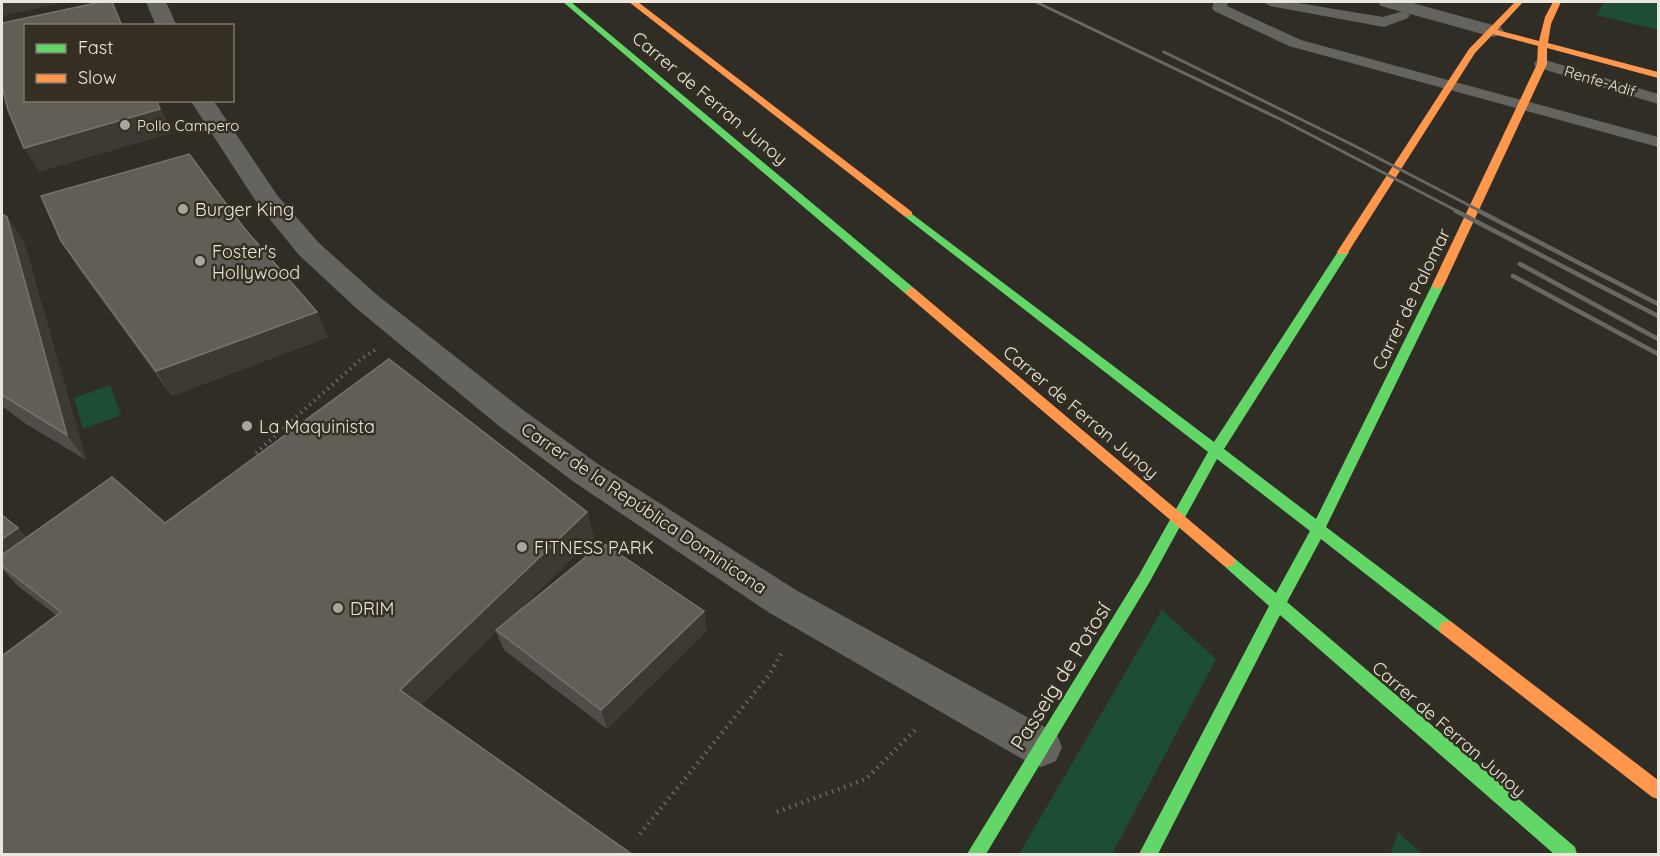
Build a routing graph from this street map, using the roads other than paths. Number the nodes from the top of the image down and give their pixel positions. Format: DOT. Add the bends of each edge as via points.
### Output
graph roads {
  1 [pos="156,2"];
  2 [pos="567,2"];
  3 [pos="633,2"];
  4 [pos="1221,2"];
  5 [pos="1270,2"];
  6 [pos="1519,2"];
  7 [pos="1557,2"];
  8 [pos="1395,8"];
  9 [pos="165,24"];
  10 [pos="1493,31"];
  11 [pos="1542,45"];
  12 [pos="1542,64"];
  13 [pos="1659,75"];
  14 [pos="1659,99"];
  15 [pos="202,102"];
  16 [pos="1659,142"];
  17 [pos="1178,518"];
  18 [pos="1277,605"];
  19 [pos="1041,747"];
  20 [pos="1659,791"];
  21 [pos="976,855"];
  22 [pos="1148,855"];
  23 [pos="1568,855"];
  1 -- 9 [label="street"];
  2 -- 17 [label="main road, Carrer de Ferran Junoy"];
  3 -- 20 [label="main road"];
  4 -- 16 [label="lane" via="1219,8 1295,43"];
  5 -- 8 [label="lane" via="1384,22"];
  6 -- 10 [label="main road"];
  7 -- 11 [label="main road, Carrer de Palomar" via="1547,18"];
  8 -- 10 [label="street"];
  10 -- 11 [label="main road"];
  10 -- 17 [label="main road" via="1463,64 1206,466"];
  11 -- 12 [label="main road, Carrer de Palomar"];
  11 -- 13 [label="main road"];
  12 -- 14 [label="lane, Renfe-Adif"];
  12 -- 18 [label="main road, Carrer de Palomar" via="1464,232"];
  15 -- 19 [label="street, Carrer de la República Dominicana" via="268,200 309,249 366,301 511,418 586,473 782,601"];
  17 -- 18 [label="main road, Carrer de Ferran Junoy"];
  17 -- 19 [label="main road, Passeig de Potosí"];
  18 -- 22 [label="main road"];
  18 -- 23 [label="main road, Carrer de Ferran Junoy"];
  19 -- 21 [label="main road, Passeig de Potosí"];
}
